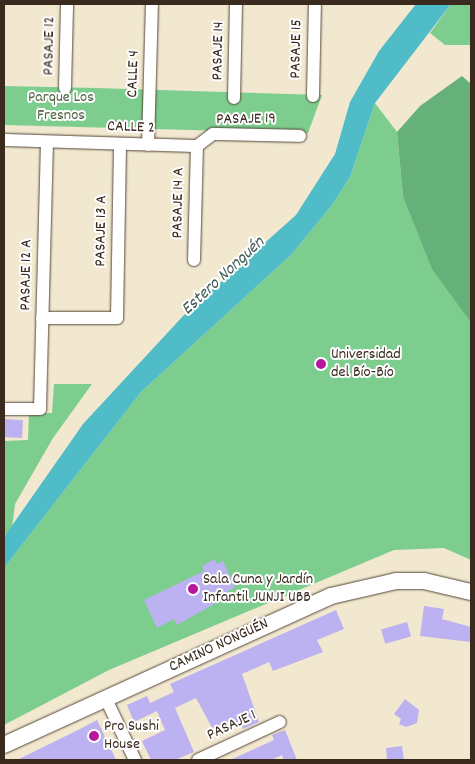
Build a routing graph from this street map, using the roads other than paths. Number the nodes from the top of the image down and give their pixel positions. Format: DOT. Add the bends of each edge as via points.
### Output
graph roads {
  1 [pos="67,4"];
  2 [pos="152,4"];
  3 [pos="236,4"];
  4 [pos="315,4"];
  5 [pos="65,88"];
  6 [pos="312,96"];
  7 [pos="234,98"];
  8 [pos="300,136"];
  9 [pos="4,140"];
  10 [pos="47,142"];
  11 [pos="120,144"];
  12 [pos="148,145"];
  13 [pos="197,146"];
  14 [pos="194,260"];
  15 [pos="42,318"];
  16 [pos="4,409"];
  17 [pos="471,592"];
  18 [pos="106,699"];
  19 [pos="280,722"];
  20 [pos="4,746"];
  21 [pos="134,760"];
  22 [pos="198,760"];
  1 -- 5 [label="street, PASAJE 12"];
  2 -- 12 [label="street, CALLE 4"];
  3 -- 7 [label="street, PASAJE 14"];
  4 -- 6 [label="street, PASAJE 15"];
  8 -- 13 [label="street, PASAJE 19" via="213,134"];
  9 -- 10 [label="street, CALLE 2"];
  10 -- 11 [label="street, CALLE 2"];
  10 -- 15 [label="street, PASAJE 12 A"];
  11 -- 12 [label="street, CALLE 2"];
  11 -- 15 [label="street, PASAJE 13 A" via="117,318"];
  12 -- 13 [label="street, CALLE 2"];
  13 -- 14 [label="street, PASAJE 14 A"];
  15 -- 16 [label="street, PASAJE 12 A" via="40,409"];
  17 -- 18 [label="main road, CAMINO NONGUÉN" via="410,581 350,590 287,614"];
  18 -- 20 [label="main road, CAMINO NONGUÉN"];
  18 -- 21 [label="street"];
  19 -- 22 [label="street, PASAJE 1"];
}
